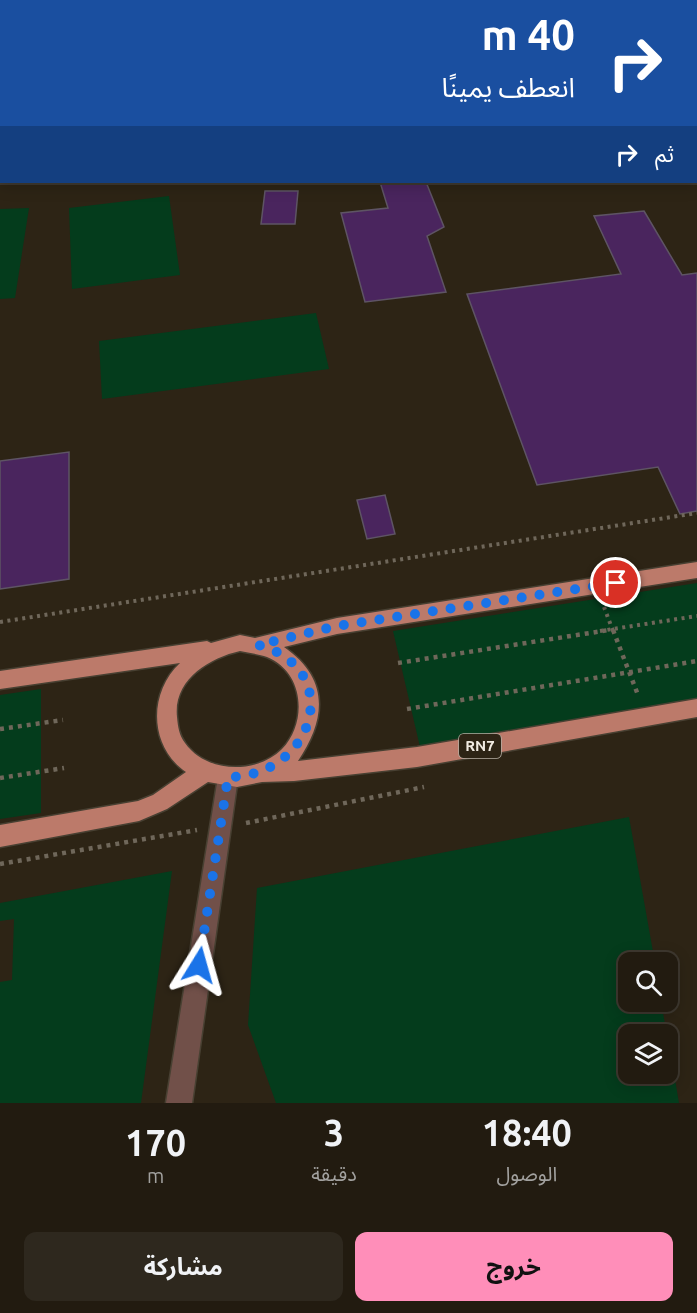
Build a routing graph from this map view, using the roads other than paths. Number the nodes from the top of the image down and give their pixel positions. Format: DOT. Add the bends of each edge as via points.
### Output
graph roads {
  1 [pos="697,570"];
  2 [pos="258,645"];
  3 [pos="212,650"];
  4 [pos="0,680"];
  5 [pos="697,708"];
  6 [pos="205,772"];
  7 [pos="262,772"];
  8 [pos="228,777"];
  9 [pos="0,836"];
  10 [pos="179,1103"];
  1 -- 2 [label="main road, RN7" via="337,626"];
  2 -- 3 [label="main road, RN7"];
  2 -- 7 [label="main road, RN7" via="290,661 304,679 310,702 308,726 302,738 286,758"];
  3 -- 4 [label="main road, RN7"];
  3 -- 6 [label="main road, RN7" via="179,676 166,715 169,735 180,753"];
  5 -- 7 [label="main road, RN7" via="417,757"];
  6 -- 8 [label="main road, RN7"];
  6 -- 9 [label="main road" via="139,811"];
  7 -- 8 [label="main road, RN7"];
  8 -- 10 [label="street"];
}
